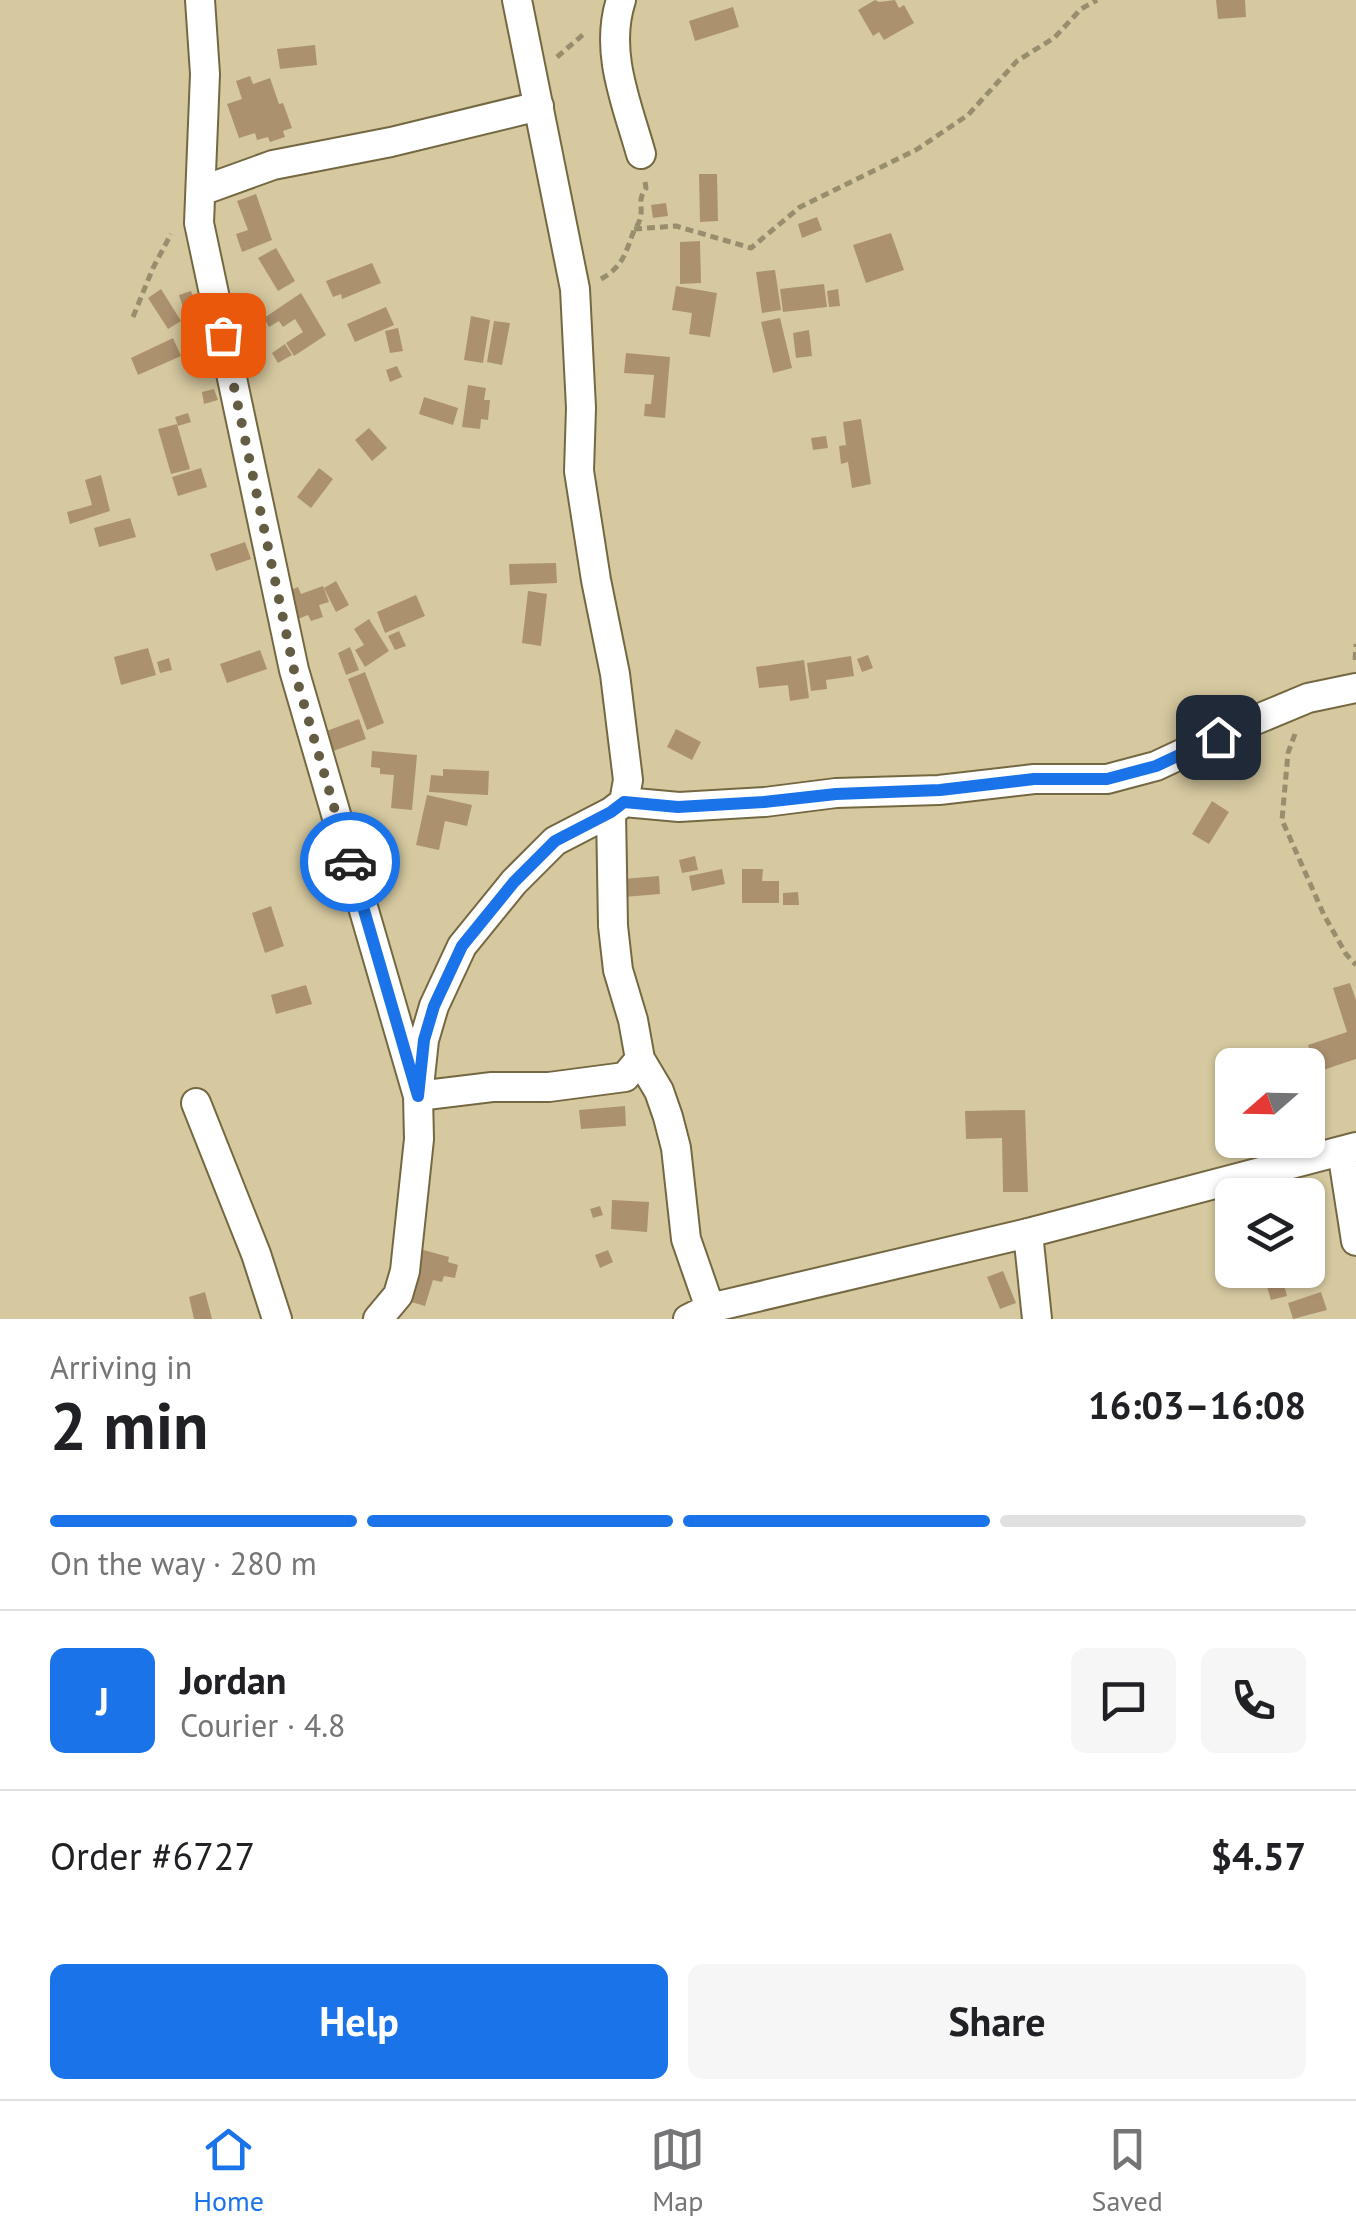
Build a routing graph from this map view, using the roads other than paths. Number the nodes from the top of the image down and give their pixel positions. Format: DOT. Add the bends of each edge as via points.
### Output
graph roads {
  1 [pos="200,0"];
  2 [pos="517,0"];
  3 [pos="619,5"];
  4 [pos="536,93"];
  5 [pos="641,154"];
  6 [pos="200,191"];
  7 [pos="1356,688"];
  8 [pos="618,807"];
  9 [pos="640,1059"];
  10 [pos="418,1096"];
  11 [pos="196,1103"];
  12 [pos="1349,1149"];
  13 [pos="1028,1233"];
  14 [pos="1356,1242"];
  15 [pos="699,1313"];
  16 [pos="277,1319"];
  17 [pos="378,1319"];
  18 [pos="1038,1319"];
  1 -- 6 [label="street"];
  2 -- 4 [label="street"];
  3 -- 5 [label="street" via="616,67"];
  4 -- 6 [label="street" via="391,142 272,165"];
  4 -- 8 [label="street" via="575,289 580,470 628,780"];
  6 -- 10 [label="street" via="199,223 294,670"];
  7 -- 8 [label="street" via="1308,698 1156,766 1107,779"];
  8 -- 9 [label="street" via="613,926"];
  8 -- 10 [label="street" via="555,841 462,946 424,1040"];
  9 -- 10 [label="street" via="625,1077"];
  9 -- 15 [label="street" via="659,1091 676,1148"];
  10 -- 17 [label="street" via="405,1271 398,1295"];
  11 -- 16 [label="street"];
  12 -- 13 [label="street"];
  12 -- 14 [label="street"];
  13 -- 15 [label="street"];
  13 -- 18 [label="street"];
}
